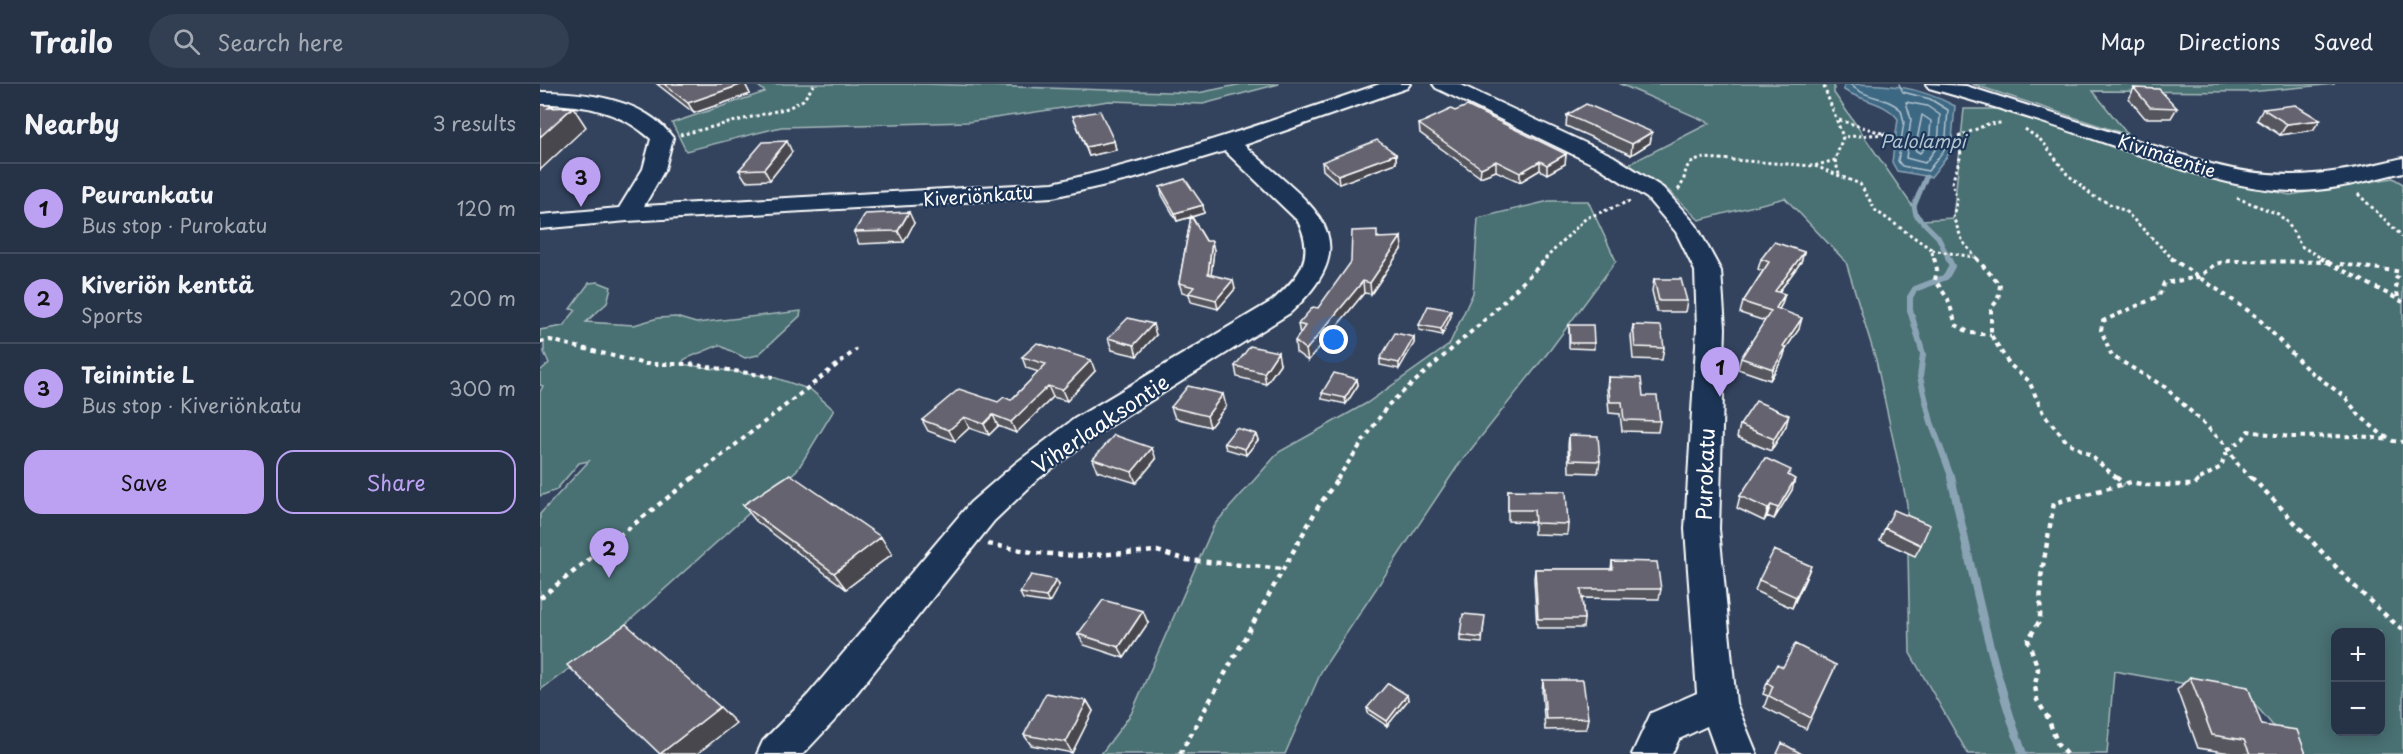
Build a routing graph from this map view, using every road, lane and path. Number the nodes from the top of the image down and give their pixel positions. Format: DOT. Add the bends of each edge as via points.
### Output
graph roads {
  1 [pos="815,84"];
  2 [pos="1400,84"];
  3 [pos="1443,84"];
  4 [pos="1823,84"];
  5 [pos="1936,84"];
  6 [pos="540,98"];
  7 [pos="2014,112"];
  8 [pos="1839,120"];
  9 [pos="1843,137"];
  10 [pos="662,138"];
  11 [pos="1229,143"];
  12 [pos="1835,160"];
  13 [pos="2403,165"];
  14 [pos="1814,166"];
  15 [pos="1839,174"];
  16 [pos="2343,179"];
  17 [pos="1655,193"];
  18 [pos="2235,197"];
  19 [pos="627,214"];
  20 [pos="540,222"];
  21 [pos="2403,237"];
  22 [pos="1931,249"];
  23 [pos="1974,257"];
  24 [pos="2330,262"];
  25 [pos="2336,264"];
  26 [pos="2401,272"];
  27 [pos="2199,277"];
  28 [pos="2398,297"];
  29 [pos="2403,302"];
  30 [pos="1991,335"];
  31 [pos="540,342"];
  32 [pos="857,349"];
  33 [pos="773,377"];
  34 [pos="2393,441"];
  35 [pos="2403,442"];
  36 [pos="2228,451"];
  37 [pos="2124,484"];
  38 [pos="960,538"];
  39 [pos="1284,569"];
  40 [pos="541,599"];
  41 [pos="2403,630"];
  42 [pos="1717,703"];
  43 [pos="777,754"];
  44 [pos="1180,754"];
  45 [pos="1652,754"];
  46 [pos="1737,754"];
  47 [pos="2066,754"];
  1 -- 10 [label="path" via="803,100 788,108"];
  2 -- 11 [label="street, Kiveriönkatu"];
  3 -- 17 [label="street, Purokatu" via="1605,161"];
  4 -- 8 [label="path"];
  5 -- 7 [label="street, Kivimäentie"];
  6 -- 10 [label="street" via="592,102 626,110"];
  7 -- 16 [label="street, Kivimäentie" via="2200,168 2254,180 2290,184"];
  7 -- 23 [label="path" via="1958,137 1962,147 1952,183 1957,199 1953,222"];
  7 -- 27 [label="path" via="2067,174 2093,196 2125,211 2166,254"];
  8 -- 9 [label="path"];
  8 -- 9 [label="path" via="1885,134"];
  9 -- 12 [label="path"];
  10 -- 19 [label="street" via="654,169"];
  11 -- 19 [label="street, Kiveriönkatu" via="1053,190"];
  11 -- 38 [label="street, Viherlaaksontie" via="1308,218 1317,232 1320,249 1315,268 1302,288 1281,307 1085,428 1027,471"];
  12 -- 14 [label="path"];
  12 -- 15 [label="path"];
  13 -- 16 [label="street, Kivimäentie"];
  14 -- 15 [label="path"];
  14 -- 17 [label="path" via="1692,160 1685,168 1679,189"];
  15 -- 22 [label="path" via="1860,184 1876,211"];
  16 -- 21 [label="path"];
  17 -- 39 [label="path" via="1586,218 1488,317 1388,405 1318,507"];
  17 -- 42 [label="street, Purokatu" via="1687,230 1708,271 1711,328 1701,529"];
  18 -- 24 [label="path" via="2280,216 2288,223 2296,243"];
  19 -- 20 [label="street, Kiveriönkatu"];
  22 -- 23 [label="path"];
  22 -- 30 [label="path" via="1937,268 1935,280 1948,299 1956,325 1970,333"];
  23 -- 30 [label="path" via="1994,273 2001,292 1991,308"];
  24 -- 25 [label="path"];
  24 -- 27 [label="path" via="2229,261 2215,264"];
  25 -- 26 [label="path"];
  25 -- 28 [label="path"];
  26 -- 28 [label="path" via="2395,281"];
  27 -- 34 [label="path" via="2256,316 2307,369"];
  27 -- 36 [label="path" via="2164,283 2159,296 2103,321 2101,330 2112,356 2165,387"];
  28 -- 29 [label="path"];
  30 -- 37 [label="path" via="2009,364 2029,381 2043,413 2067,442 2090,455"];
  31 -- 33 [label="path" via="550,340 645,364 690,364"];
  32 -- 40 [label="path"];
  34 -- 35 [label="path"];
  34 -- 36 [label="path" via="2360,436 2290,437 2247,431"];
  36 -- 37 [label="path" via="2224,466 2199,477 2194,485"];
  36 -- 41 [label="path" via="2371,604"];
  37 -- 47 [label="path" via="2054,503 2049,521 2040,620 2028,640 2038,669 2037,700"];
  38 -- 39 [label="path" via="1037,553 1078,556 1157,550 1187,560"];
  38 -- 43 [label="street, Viherlaaksontie" via="822,707"];
  39 -- 44 [label="path"];
  42 -- 45 [label="street" via="1665,726"];
  42 -- 46 [label="street, Purokatu"];
}
